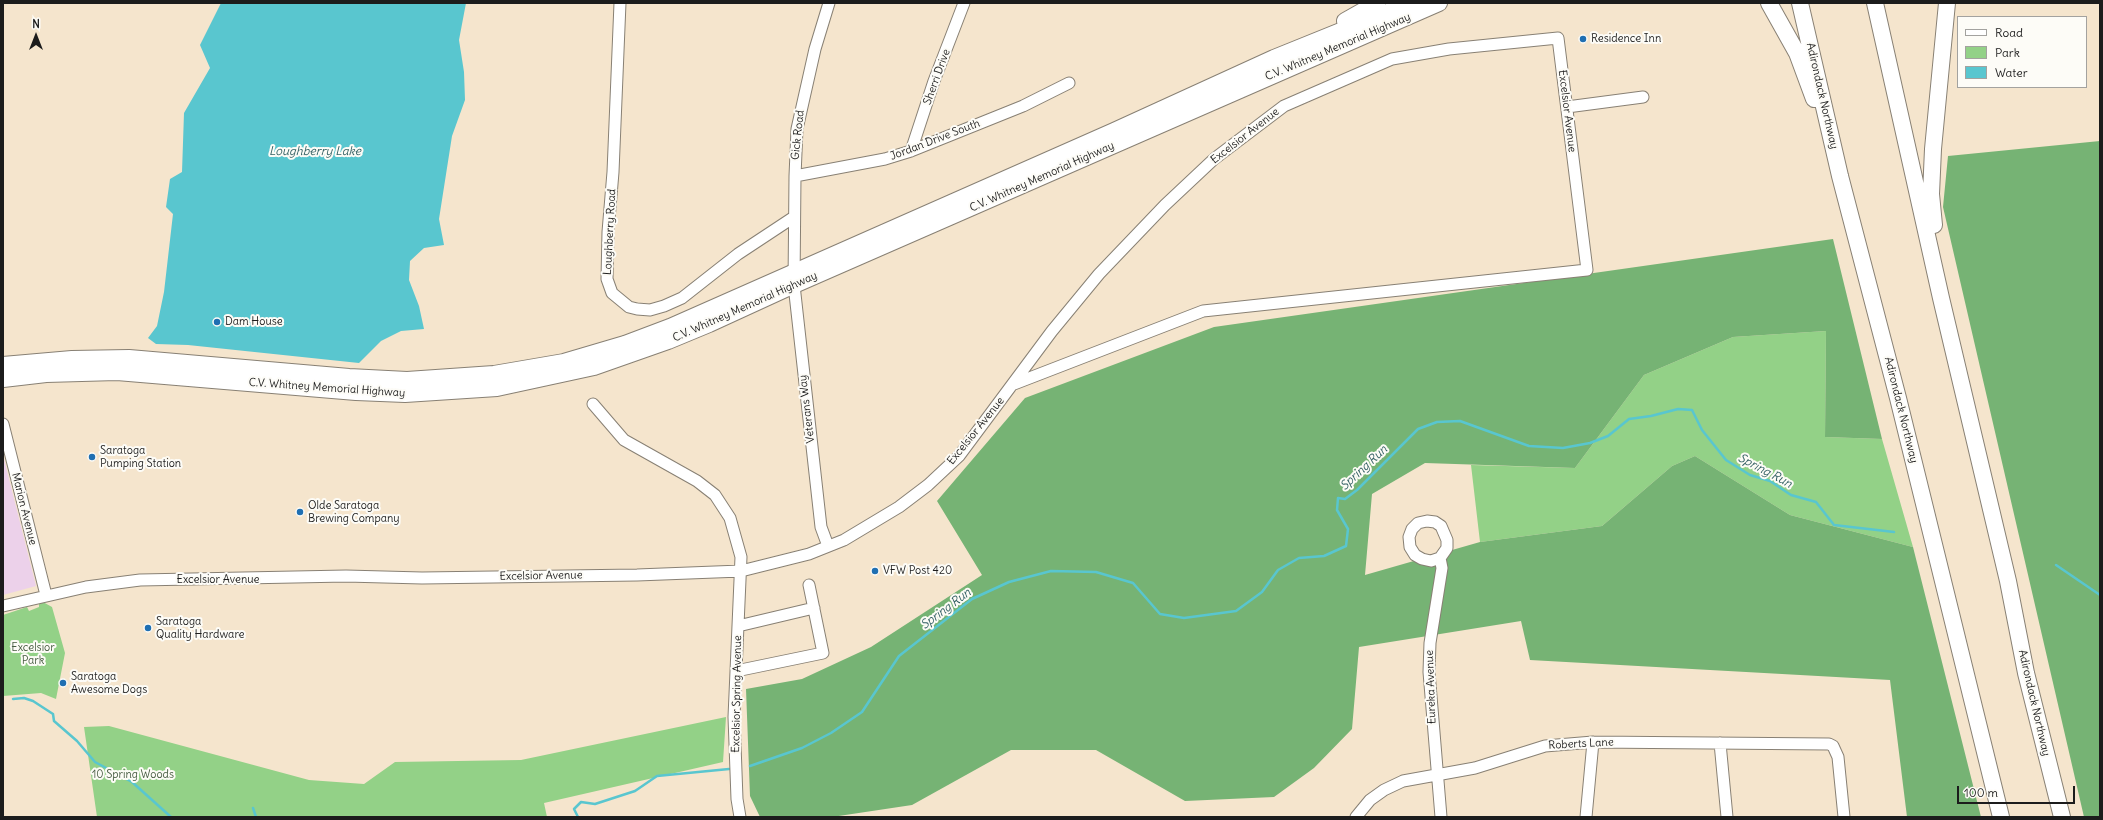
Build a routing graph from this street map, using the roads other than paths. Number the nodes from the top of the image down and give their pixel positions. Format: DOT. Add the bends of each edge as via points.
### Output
graph roads {
  1 [pos="620,3"];
  2 [pos="829,3"];
  3 [pos="964,3"];
  4 [pos="1377,3"];
  5 [pos="1410,3"];
  6 [pos="1439,3"];
  7 [pos="1769,3"];
  8 [pos="1800,3"];
  9 [pos="1875,3"];
  10 [pos="1947,3"];
  11 [pos="1274,58"];
  12 [pos="1069,83"];
  13 [pos="1643,97"];
  14 [pos="1567,107"];
  15 [pos="911,151"];
  16 [pos="795,176"];
  17 [pos="1840,176"];
  18 [pos="794,217"];
  19 [pos="794,278"];
  20 [pos="1941,298"];
  21 [pos="3,365"];
  22 [pos="3,379"];
  23 [pos="1014,384"];
  24 [pos="593,404"];
  25 [pos="3,424"];
  26 [pos="828,546"];
  27 [pos="1441,563"];
  28 [pos="741,571"];
  29 [pos="809,585"];
  30 [pos="46,595"];
  31 [pos="3,606"];
  32 [pos="814,608"];
  33 [pos="738,626"];
  34 [pos="736,671"];
  35 [pos="1593,742"];
  36 [pos="1720,743"];
  37 [pos="1437,775"];
  38 [pos="740,817"];
  39 [pos="1356,817"];
  40 [pos="1441,817"];
  41 [pos="1586,817"];
  42 [pos="1727,817"];
  43 [pos="1844,817"];
  44 [pos="2001,817"];
  45 [pos="2062,817"];
  1 -- 18 [label="street, Loughberry Road" via="608,232 607,280 612,293 637,309 650,310 664,306 682,298 738,254"];
  2 -- 16 [label="street, Gick Road" via="801,108"];
  3 -- 15 [label="street, Sherri Drive"];
  4 -- 11 [label="highway"];
  5 -- 11 [label="highway, C.V. Whitney Memorial Highway"];
  6 -- 19 [label="highway, C.V. Whitney Memorial Highway"];
  7 -- 17 [label="highway" via="1797,53"];
  8 -- 17 [label="highway, Adirondack Northway"];
  9 -- 20 [label="highway, Adirondack Northway"];
  10 -- 20 [label="highway" via="1936,104 1930,194"];
  11 -- 19 [label="highway, C.V. Whitney Memorial Highway"];
  12 -- 15 [label="street, Jordan Drive South" via="1023,106"];
  13 -- 14 [label="street"];
  14 -- 23 [label="street, Excelsior Avenue" via="1558,38 1392,59 1284,106 1214,159 1165,205 1099,274 1052,331"];
  14 -- 23 [label="street, Excelsior Avenue" via="1587,270 1203,312"];
  15 -- 16 [label="street, Jordan Drive South" via="885,159"];
  16 -- 18 [label="street, Gick Road"];
  17 -- 44 [label="highway, Adirondack Northway" via="1898,398"];
  18 -- 19 [label="street, Gick Road"];
  19 -- 21 [label="highway, C.V. Whitney Memorial Highway" via="625,344 564,362 494,374 429,379 378,379 129,358 72,359"];
  19 -- 22 [label="highway, C.V. Whitney Memorial Highway" via="709,324 629,356 564,375 478,390 405,394 356,392 117,372 46,374"];
  19 -- 26 [label="street, Veterans Way" via="822,527"];
  20 -- 45 [label="highway, Adirondack Northway" via="2008,581 2026,673"];
  23 -- 26 [label="street, Excelsior Avenue" via="959,456 928,485 871,525"];
  24 -- 28 [label="street, Excelsior Spring Avenue" via="624,440 697,481 720,502 730,518 737,538"];
  25 -- 30 [label="street, Marion Avenue"];
  26 -- 28 [label="street, Excelsior Avenue" via="809,554"];
  27 -- 37 [label="street, Eureka Avenue" via="1430,643 1429,672"];
  28 -- 30 [label="street, Excelsior Avenue" via="637,575 140,580"];
  28 -- 33 [label="street, Excelsior Spring Avenue"];
  29 -- 32 [label="street"];
  30 -- 31 [label="street, Excelsior Avenue"];
  32 -- 33 [label="street"];
  32 -- 34 [label="street" via="823,653"];
  33 -- 34 [label="street, Excelsior Spring Avenue"];
  34 -- 38 [label="street, Excelsior Spring Avenue" via="734,717"];
  35 -- 36 [label="street, Roberts Lane"];
  35 -- 37 [label="street, Roberts Lane" via="1545,746 1475,768"];
  35 -- 41 [label="street"];
  36 -- 42 [label="street"];
  36 -- 43 [label="street, Roberts Lane" via="1833,746 1837,751"];
  37 -- 39 [label="street, Roberts Lane" via="1394,784 1370,800"];
  37 -- 40 [label="street, Eureka Avenue"];
}
